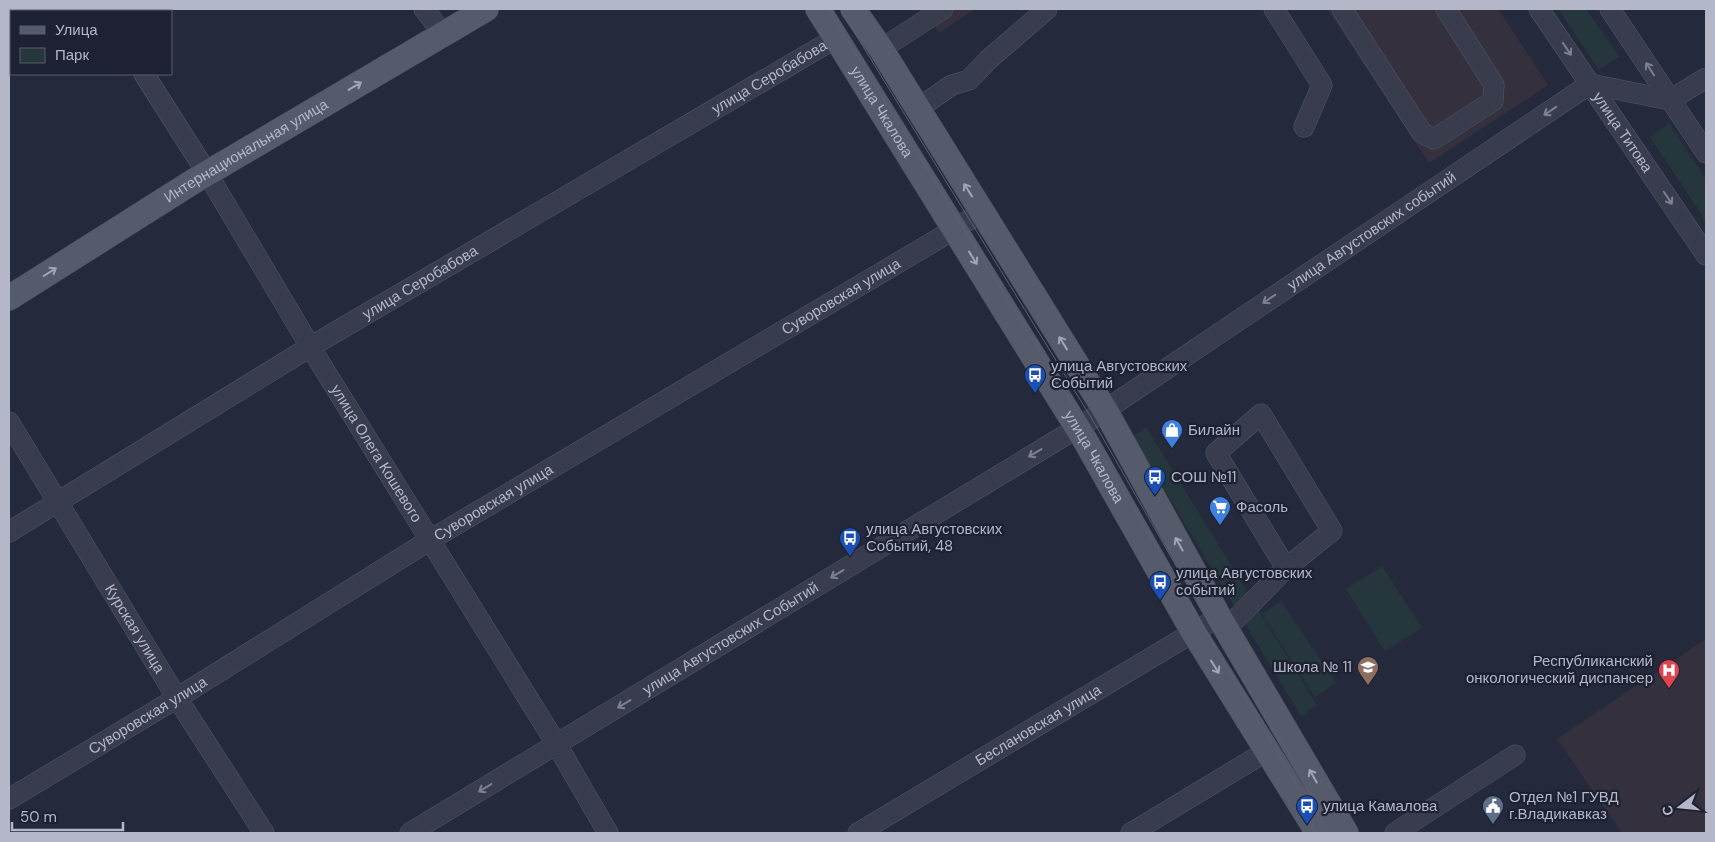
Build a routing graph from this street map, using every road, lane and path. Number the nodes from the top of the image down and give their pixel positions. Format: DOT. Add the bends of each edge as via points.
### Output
graph roads {
  1 [pos="424,9"];
  2 [pos="486,9"];
  3 [pos="818,9"];
  4 [pos="853,9"];
  5 [pos="942,9"];
  6 [pos="1047,9"];
  7 [pos="1274,9"];
  8 [pos="1342,9"];
  9 [pos="1446,9"];
  10 [pos="1539,9"];
  11 [pos="1610,9"];
  12 [pos="443,34"];
  13 [pos="836,38"];
  14 [pos="880,50"];
  15 [pos="145,75"];
  16 [pos="1706,78"];
  17 [pos="1590,84"];
  18 [pos="1670,100"];
  19 [pos="917,109"];
  20 [pos="1304,127"];
  21 [pos="1706,153"];
  22 [pos="207,173"];
  23 [pos="981,212"];
  24 [pos="955,229"];
  25 [pos="1706,255"];
  26 [pos="9,298"];
  27 [pos="310,347"];
  28 [pos="1105,410"];
  29 [pos="9,422"];
  30 [pos="1077,427"];
  31 [pos="58,502"];
  32 [pos="9,532"];
  33 [pos="430,540"];
  34 [pos="1286,568"];
  35 [pos="1223,622"];
  36 [pos="1194,632"];
  37 [pos="177,698"];
  38 [pos="557,745"];
  39 [pos="1267,751"];
  40 [pos="1515,755"];
  41 [pos="9,799"];
  42 [pos="264,833"];
  43 [pos="410,833"];
  44 [pos="608,833"];
  45 [pos="858,833"];
  46 [pos="1131,833"];
  47 [pos="1318,833"];
  48 [pos="1346,833"];
  49 [pos="1395,833"];
  1 -- 12 [label="street"];
  2 -- 12 [label="main road, Интернациональная улица"];
  3 -- 13 [label="main road, улица Чкалова"];
  4 -- 14 [label="main road, улица Чкалова"];
  5 -- 14 [label="street"];
  6 -- 19 [label="street" via="969,80 952,85"];
  7 -- 20 [label="street" via="1322,85"];
  8 -- 9 [label="street" via="1422,133 1434,139 1493,101 1494,85"];
  10 -- 17 [label="street, улица Титова, one-way"];
  18 -- 11 [label="street, one-way"];
  22 -- 12 [label="main road, Интернациональная улица, one-way"];
  13 -- 24 [label="main road, улица Чкалова"];
  13 -- 27 [label="street, улица Серобабова"];
  14 -- 19 [label="main road, улица Чкалова"];
  15 -- 22 [label="street, улица Олега Кошевого"];
  16 -- 18 [label="street"];
  17 -- 18 [label="street"];
  17 -- 25 [label="street, улица Титова, one-way"];
  17 -- 28 [label="street, улица Августовских событий, one-way"];
  18 -- 21 [label="street"];
  23 -- 19 [label="main road, улица Чкалова, one-way"];
  26 -- 22 [label="main road, Интернациональная улица, one-way"];
  22 -- 27 [label="street, улица Олега Кошевого"];
  23 -- 24 [label="street, Суворовская улица"];
  28 -- 23 [label="main road, улица Чкалова, one-way"];
  24 -- 30 [label="main road, улица Чкалова, one-way"];
  24 -- 33 [label="street, Суворовская улица"];
  27 -- 31 [label="street, улица Серобабова"];
  27 -- 33 [label="street, улица Олега Кошевого"];
  28 -- 30 [label="street, улица Августовских событий"];
  35 -- 28 [label="main road, улица Чкалова, one-way"];
  29 -- 31 [label="street, Курская улица"];
  30 -- 36 [label="main road, улица Чкалова"];
  30 -- 38 [label="street, улица Августовских Событий, one-way"];
  31 -- 32 [label="street, улица Серобабова"];
  31 -- 37 [label="street, Курская улица"];
  33 -- 37 [label="street, Суворовская улица"];
  33 -- 38 [label="street, улица Олега Кошевого"];
  34 -- 34 [label="street, Беслановская улица" via="1216,453 1261,414 1332,531"];
  34 -- 35 [label="street, Беслановская улица" via="1238,617"];
  35 -- 36 [label="street, Беслановская улица"];
  48 -- 35 [label="main road, улица Чкалова, one-way"];
  36 -- 39 [label="main road, улица Чкалова, one-way"];
  36 -- 45 [label="street, Беслановская улица"];
  37 -- 41 [label="street, Суворовская улица"];
  37 -- 42 [label="street, Курская улица"];
  38 -- 43 [label="street, улица Августовских Событий, one-way"];
  38 -- 44 [label="street, улица Олега Кошевого"];
  39 -- 46 [label="street"];
  39 -- 47 [label="main road, улица Чкалова"];
  40 -- 49 [label="street"];
}
